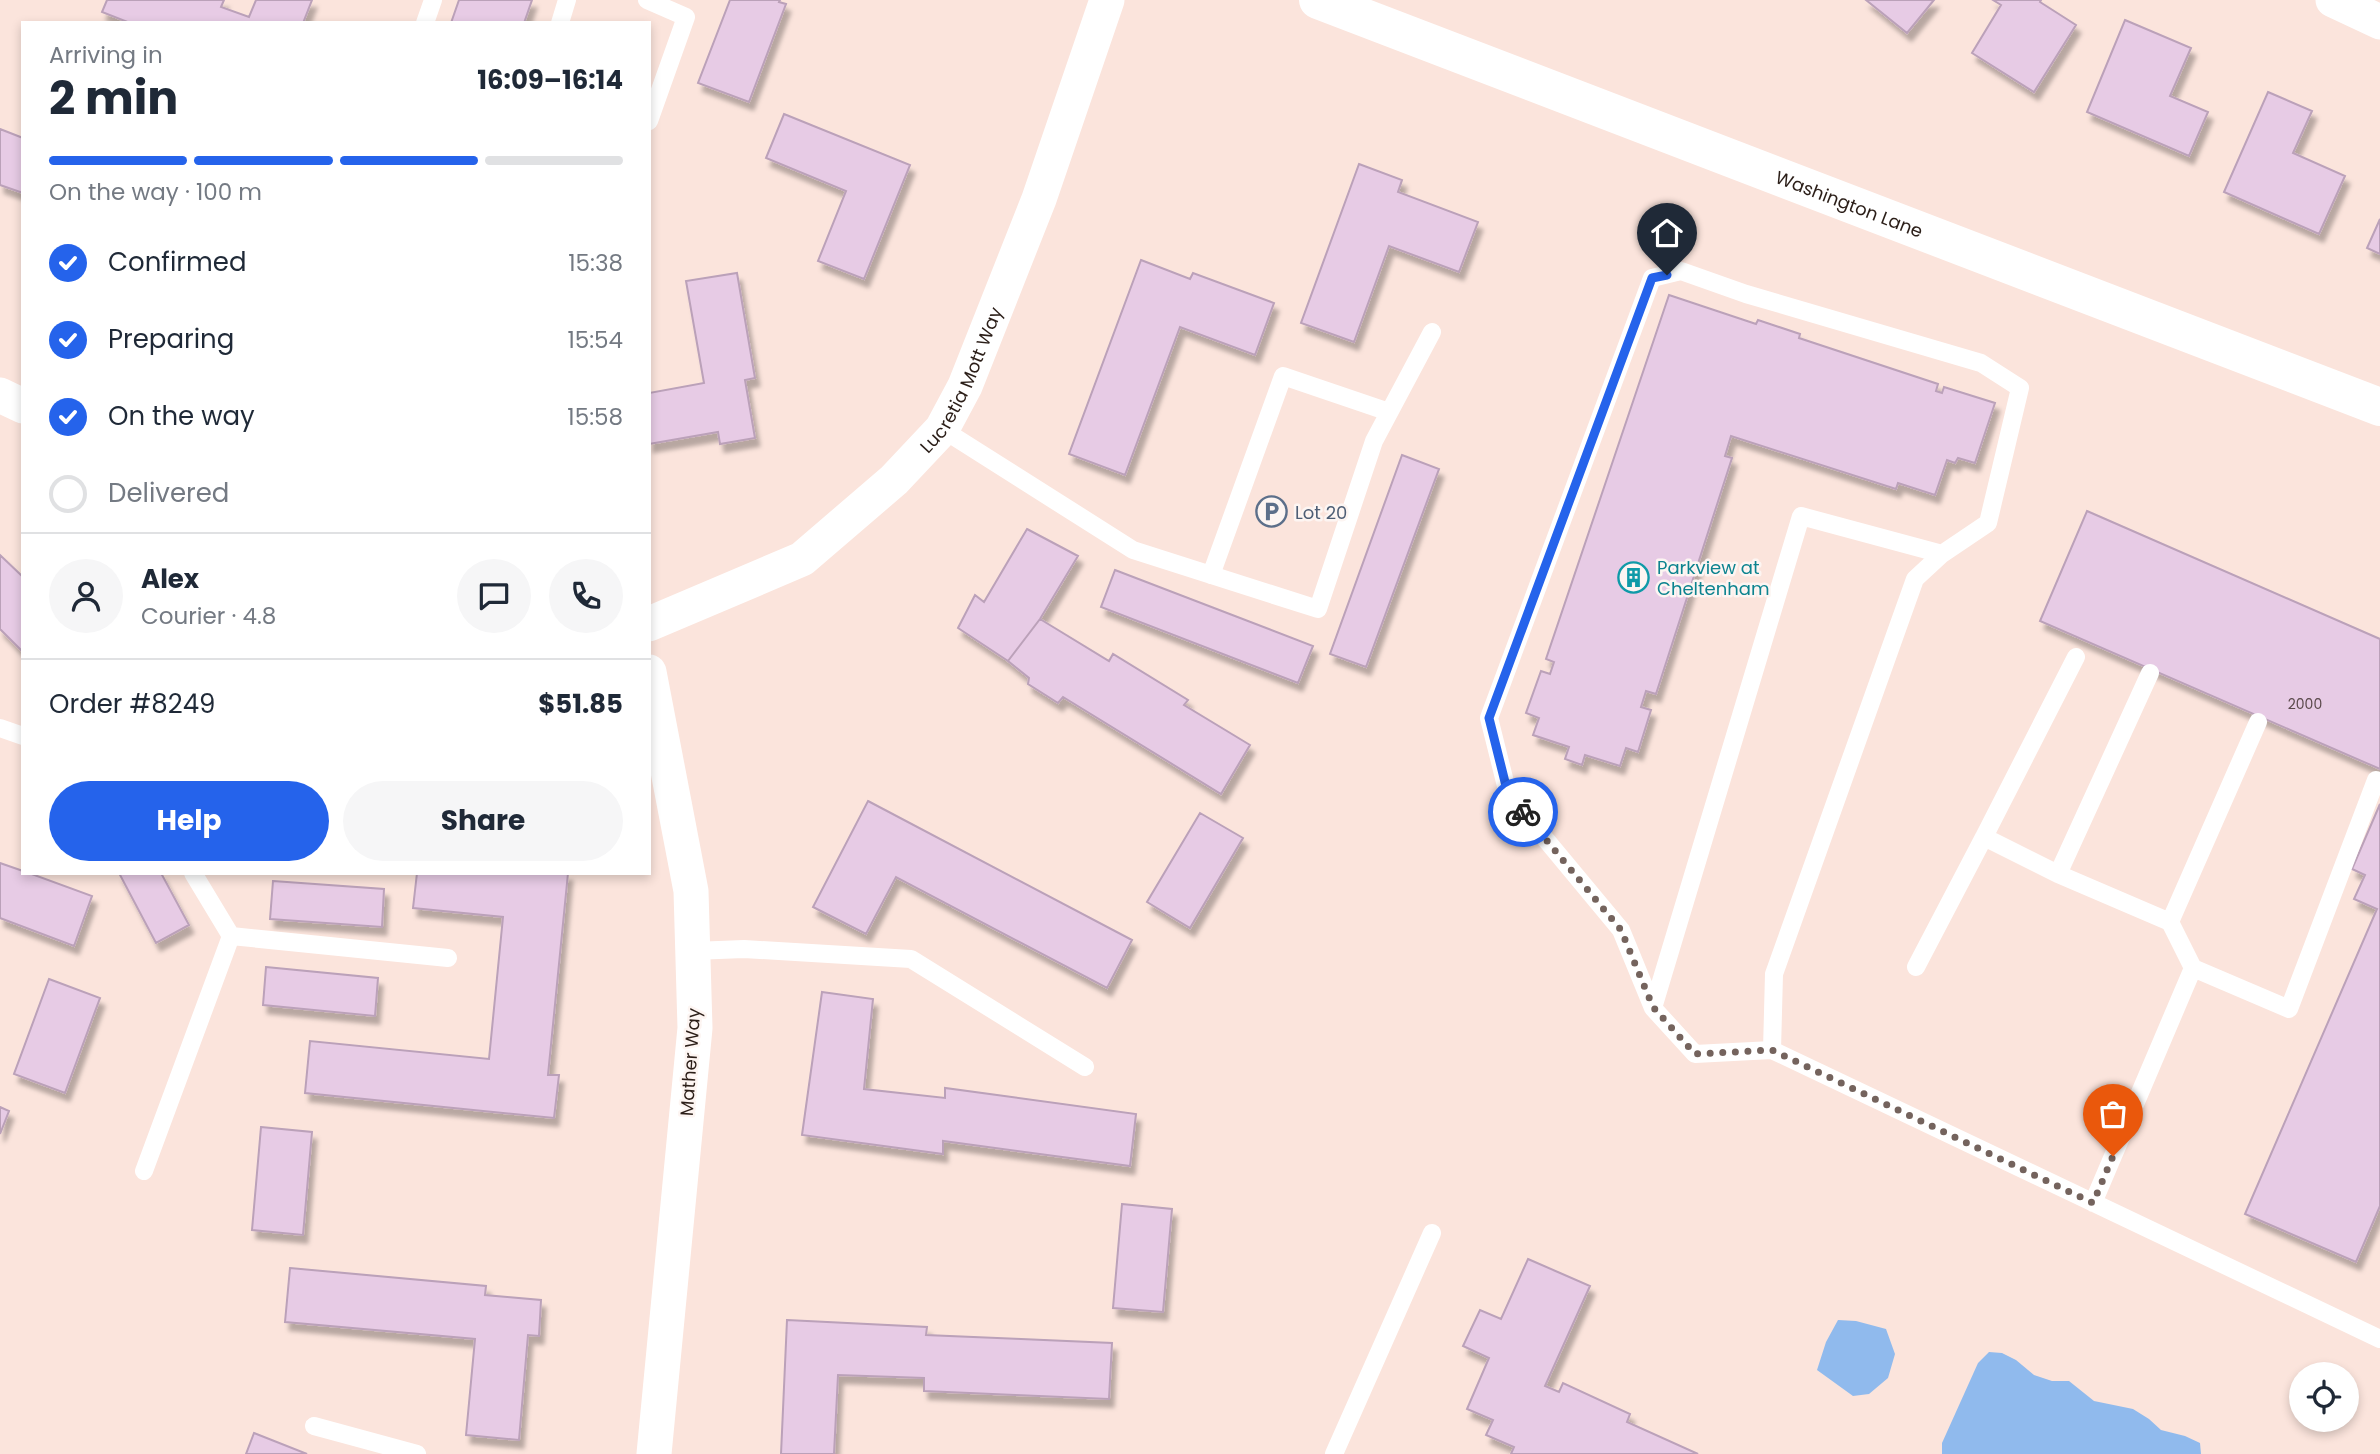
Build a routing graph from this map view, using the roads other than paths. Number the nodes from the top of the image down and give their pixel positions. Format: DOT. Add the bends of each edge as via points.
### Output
graph roads {
  1 [pos="433,0"];
  2 [pos="567,0"];
  3 [pos="647,0"];
  4 [pos="1107,0"];
  5 [pos="1318,0"];
  6 [pos="2333,0"];
  7 [pos="426,21"];
  8 [pos="560,21"];
  9 [pos="2380,22"];
  10 [pos="651,115"];
  11 [pos="1432,332"];
  12 [pos="0,395"];
  13 [pos="21,405"];
  14 [pos="2380,407"];
  15 [pos="1389,412"];
  16 [pos="942,429"];
  17 [pos="1942,554"];
  18 [pos="1211,575"];
  19 [pos="651,623"];
  20 [pos="2076,657"];
  21 [pos="2150,673"];
  22 [pos="651,682"];
  23 [pos="2258,722"];
  24 [pos="0,728"];
  25 [pos="21,735"];
  26 [pos="2376,780"];
  27 [pos="1984,837"];
  28 [pos="2058,874"];
  29 [pos="193,875"];
  30 [pos="2169,922"];
  31 [pos="231,936"];
  32 [pos="693,951"];
  33 [pos="448,958"];
  34 [pos="1916,967"];
  35 [pos="2193,968"];
  36 [pos="1653,1007"];
  37 [pos="1772,1050"];
  38 [pos="1085,1067"];
  39 [pos="144,1171"];
  40 [pos="2093,1203"];
  41 [pos="1432,1233"];
  42 [pos="2380,1339"];
  43 [pos="314,1426"];
  44 [pos="417,1454"];
  45 [pos="654,1454"];
  46 [pos="1334,1454"];
  1 -- 7 [label="lane"];
  2 -- 8 [label="lane"];
  3 -- 10 [label="lane" via="686,17"];
  4 -- 16 [label="street, Lucretia Mott Way" via="1039,199 965,386"];
  5 -- 14 [label="main road, Washington Lane"];
  6 -- 9 [label="street"];
  11 -- 15 [label="lane"];
  12 -- 13 [label="street"];
  15 -- 18 [label="lane" via="1374,442 1318,609"];
  15 -- 18 [label="lane" via="1283,376"];
  16 -- 18 [label="lane" via="1133,550"];
  16 -- 19 [label="street, Lucretia Mott Way" via="894,480 802,559"];
  17 -- 36 [label="lane" via="1801,516"];
  17 -- 36 [label="lane" via="1988,523 2020,388 1981,363 1681,271 1652,278 1489,718 1508,794 1621,930"];
  17 -- 37 [label="lane" via="1915,579 1774,974"];
  20 -- 27 [label="lane"];
  21 -- 28 [label="lane"];
  22 -- 32 [label="street, Mather Way" via="691,891"];
  23 -- 30 [label="lane"];
  24 -- 25 [label="lane"];
  26 -- 35 [label="lane" via="2288,1009"];
  27 -- 28 [label="lane"];
  27 -- 34 [label="lane"];
  28 -- 30 [label="lane"];
  29 -- 31 [label="lane"];
  30 -- 35 [label="lane"];
  31 -- 33 [label="lane"];
  31 -- 39 [label="lane"];
  32 -- 38 [label="lane" via="744,949 911,959"];
  32 -- 45 [label="street, Mather Way" via="695,1028"];
  35 -- 40 [label="lane"];
  36 -- 37 [label="lane" via="1695,1054"];
  37 -- 40 [label="lane"];
  40 -- 42 [label="lane"];
  41 -- 46 [label="lane"];
  43 -- 44 [label="lane"];
}
